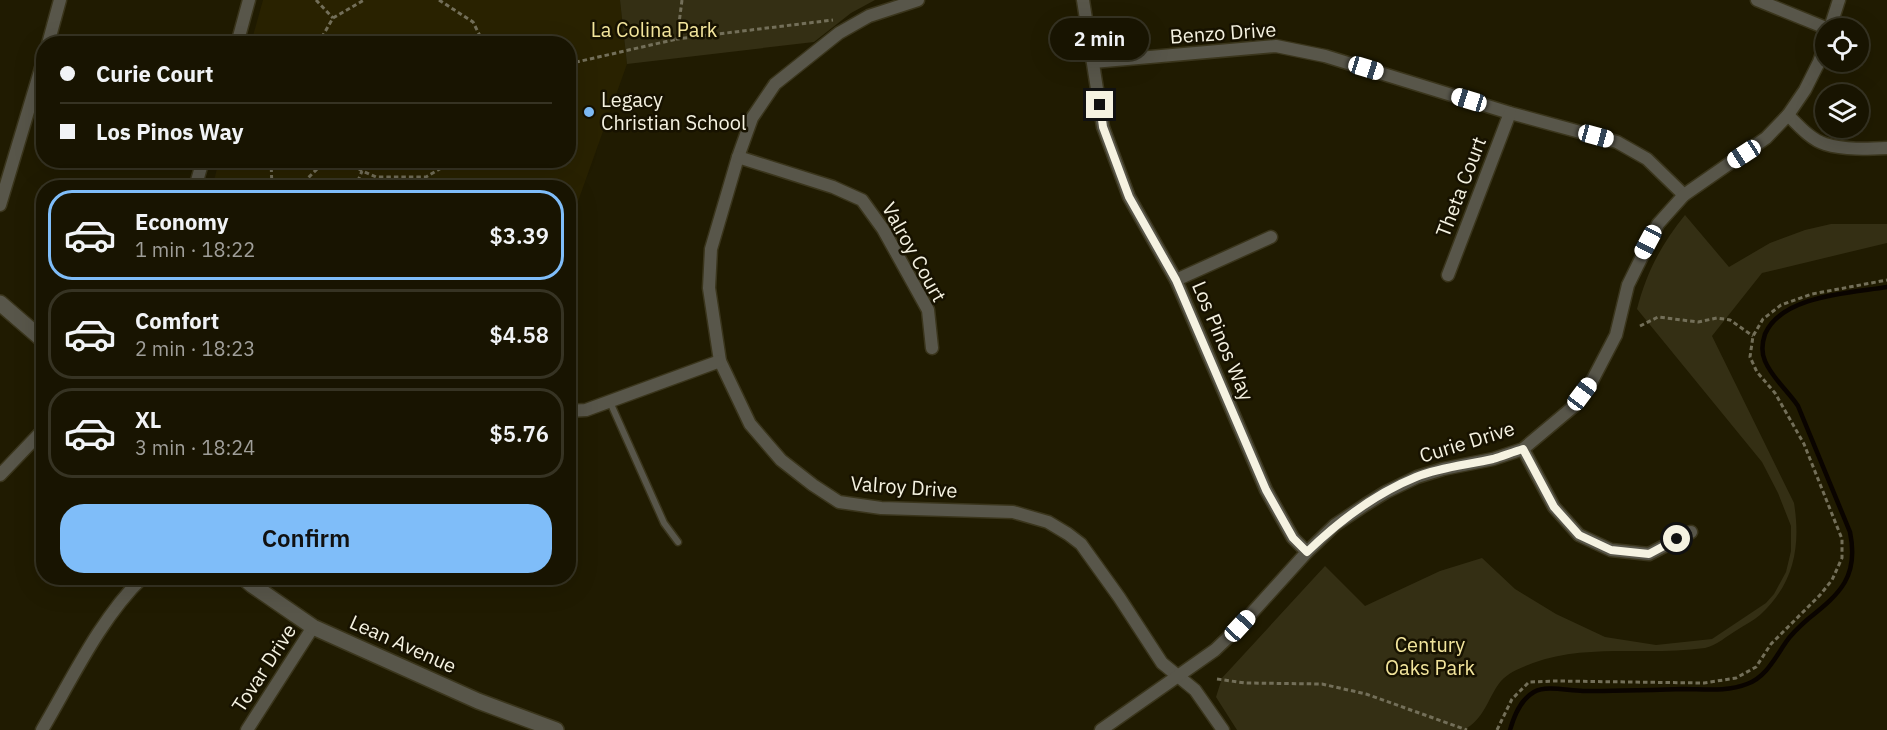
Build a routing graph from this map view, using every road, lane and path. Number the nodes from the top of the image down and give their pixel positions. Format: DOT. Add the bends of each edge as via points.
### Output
graph roads {
  1 [pos="60,0"];
  2 [pos="249,0"];
  3 [pos="316,0"];
  4 [pos="364,0"];
  5 [pos="439,0"];
  6 [pos="682,0"];
  7 [pos="918,0"];
  8 [pos="1083,0"];
  9 [pos="1758,0"];
  10 [pos="1839,0"];
  11 [pos="333,18"];
  12 [pos="1832,18"];
  13 [pos="835,20"];
  14 [pos="1815,23"];
  15 [pos="50,36"];
  16 [pos="239,36"];
  17 [pos="323,36"];
  18 [pos="480,36"];
  19 [pos="677,39"];
  20 [pos="576,62"];
  21 [pos="1093,62"];
  22 [pos="1815,70"];
  23 [pos="36,85"];
  24 [pos="1510,113"];
  25 [pos="1788,115"];
  26 [pos="1887,148"];
  27 [pos="738,157"];
  28 [pos="314,168"];
  29 [pos="319,168"];
  30 [pos="358,168"];
  31 [pos="441,168"];
  32 [pos="316,171"];
  33 [pos="362,171"];
  34 [pos="306,180"];
  35 [pos="358,180"];
  36 [pos="1684,195"];
  37 [pos="0,205"];
  38 [pos="1271,237"];
  39 [pos="1448,275"];
  40 [pos="1176,280"];
  41 [pos="1887,280"];
  42 [pos="0,303"];
  43 [pos="1640,326"];
  44 [pos="36,334"];
  45 [pos="1753,336"];
  46 [pos="932,348"];
  47 [pos="720,361"];
  48 [pos="610,401"];
  49 [pos="576,411"];
  50 [pos="36,438"];
  51 [pos="1523,449"];
  52 [pos="0,476"];
  53 [pos="1691,532"];
  54 [pos="678,542"];
  55 [pos="1307,552"];
  56 [pos="134,585"];
  57 [pos="252,585"];
  58 [pos="313,627"];
  59 [pos="1179,676"];
  60 [pos="1217,679"];
  61 [pos="42,730"];
  62 [pos="248,730"];
  63 [pos="556,730"];
  64 [pos="1101,730"];
  65 [pos="1223,730"];
  66 [pos="1467,730"];
  67 [pos="1497,730"];
  1 -- 15 [label="street"];
  2 -- 16 [label="street"];
  3 -- 11 [label="path"];
  4 -- 11 [label="path"];
  5 -- 18 [label="path" via="473,22"];
  6 -- 19 [label="path"];
  7 -- 27 [label="street, Valroy Drive" via="869,16 839,33 775,84 752,118"];
  8 -- 21 [label="street, Los Pinos Way"];
  9 -- 14 [label="street"];
  10 -- 12 [label="street"];
  11 -- 17 [label="path"];
  13 -- 19 [label="path"];
  19 -- 20 [label="path"];
  21 -- 24 [label="street, Benzo Drive" via="1276,46 1325,56"];
  21 -- 40 [label="street, Los Pinos Way" via="1103,127 1129,197"];
  22 -- 25 [label="street, Curie Drive"];
  23 -- 37 [label="street"];
  24 -- 36 [label="street, Benzo Drive" via="1617,142 1647,159"];
  24 -- 39 [label="street, Theta Court"];
  25 -- 26 [label="street" via="1824,144"];
  25 -- 36 [label="street, Curie Drive" via="1766,138"];
  27 -- 46 [label="street, Valroy Court" via="862,200 883,228 928,310"];
  27 -- 47 [label="street, Valroy Drive" via="711,249 709,288"];
  28 -- 32 [label="path"];
  29 -- 32 [label="path"];
  30 -- 33 [label="path"];
  31 -- 33 [label="path" via="426,177 376,177"];
  32 -- 34 [label="path"];
  33 -- 35 [label="path"];
  36 -- 51 [label="street, Curie Drive" via="1658,224 1639,260 1628,285 1616,335 1592,381 1573,407"];
  38 -- 40 [label="street"];
  40 -- 55 [label="street, Los Pinos Way" via="1266,490 1293,538"];
  41 -- 45 [label="path" via="1812,294 1780,305 1763,319"];
  42 -- 44 [label="street"];
  43 -- 45 [label="path" via="1658,317 1698,322 1717,318 1730,320"];
  45 -- 67 [label="path" via="1750,357 1804,444 1842,538 1842,558 1832,580 1771,644 1756,667 1736,678 1704,683 1529,682 1512,699"];
  47 -- 48 [label="street"];
  47 -- 59 [label="street, Valroy Drive" via="750,424 781,460 839,502 1013,512 1048,522 1068,534 1080,544 1119,597 1162,663"];
  48 -- 49 [label="street"];
  48 -- 54 [label="lane" via="664,523"];
  50 -- 52 [label="street"];
  51 -- 53 [label="street" via="1554,507 1579,535 1611,550 1649,554"];
  51 -- 55 [label="street, Curie Drive" via="1417,477 1335,525"];
  55 -- 59 [label="street, Curie Drive" via="1223,642"];
  56 -- 61 [label="street" via="104,624"];
  57 -- 58 [label="street, Lean Avenue"];
  58 -- 62 [label="street, Tovar Drive"];
  58 -- 63 [label="street, Lean Avenue" via="478,701"];
  59 -- 64 [label="street, Curie Drive"];
  59 -- 65 [label="street, Valroy Drive" via="1195,690"];
  60 -- 66 [label="path" via="1322,684 1366,694"];
}
